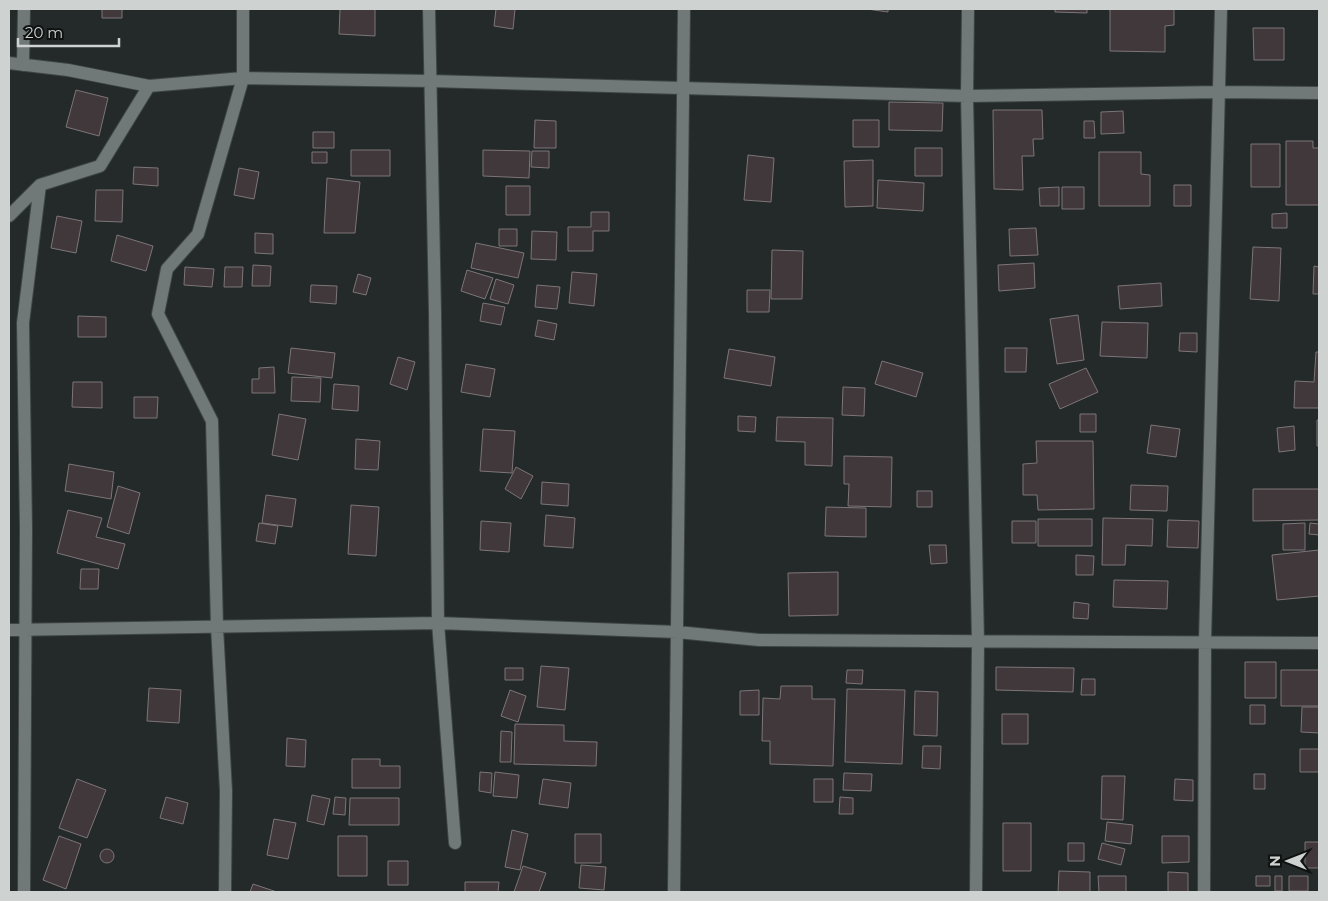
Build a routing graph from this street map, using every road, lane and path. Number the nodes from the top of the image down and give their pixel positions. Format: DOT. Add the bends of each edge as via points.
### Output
graph roads {
  1 [pos="24,9"];
  2 [pos="243,9"];
  3 [pos="429,9"];
  4 [pos="684,9"];
  5 [pos="968,9"];
  6 [pos="1221,9"];
  7 [pos="9,64"];
  8 [pos="23,65"];
  9 [pos="243,78"];
  10 [pos="431,81"];
  11 [pos="149,86"];
  12 [pos="682,88"];
  13 [pos="1220,92"];
  14 [pos="1319,93"];
  15 [pos="967,96"];
  16 [pos="40,185"];
  17 [pos="9,216"];
  18 [pos="438,623"];
  19 [pos="217,627"];
  20 [pos="9,630"];
  21 [pos="26,631"];
  22 [pos="677,632"];
  23 [pos="1205,641"];
  24 [pos="978,642"];
  25 [pos="1319,643"];
  26 [pos="455,843"];
  27 [pos="24,892"];
  28 [pos="225,892"];
  29 [pos="674,892"];
  30 [pos="976,892"];
  31 [pos="1204,892"];
  1 -- 8 [label="street"];
  2 -- 9 [label="street"];
  3 -- 10 [label="street"];
  4 -- 12 [label="street"];
  5 -- 15 [label="street"];
  6 -- 13 [label="street"];
  7 -- 8 [label="street"];
  8 -- 11 [label="street"];
  9 -- 10 [label="street"];
  9 -- 11 [label="street"];
  9 -- 19 [label="street" via="198,234 167,269 158,314 212,421"];
  10 -- 12 [label="street"];
  10 -- 18 [label="street"];
  11 -- 16 [label="street" via="100,166"];
  12 -- 15 [label="street"];
  12 -- 22 [label="street"];
  13 -- 14 [label="street"];
  13 -- 15 [label="street"];
  13 -- 23 [label="street"];
  15 -- 24 [label="street"];
  16 -- 17 [label="street"];
  16 -- 21 [label="street" via="23,323"];
  18 -- 19 [label="street"];
  18 -- 22 [label="street"];
  18 -- 26 [label="street"];
  19 -- 21 [label="street"];
  19 -- 28 [label="street" via="226,792"];
  20 -- 21 [label="street"];
  21 -- 27 [label="street"];
  22 -- 24 [label="street" via="759,640"];
  22 -- 29 [label="street"];
  23 -- 24 [label="street"];
  23 -- 25 [label="street"];
  23 -- 31 [label="street"];
  24 -- 30 [label="street"];
}
